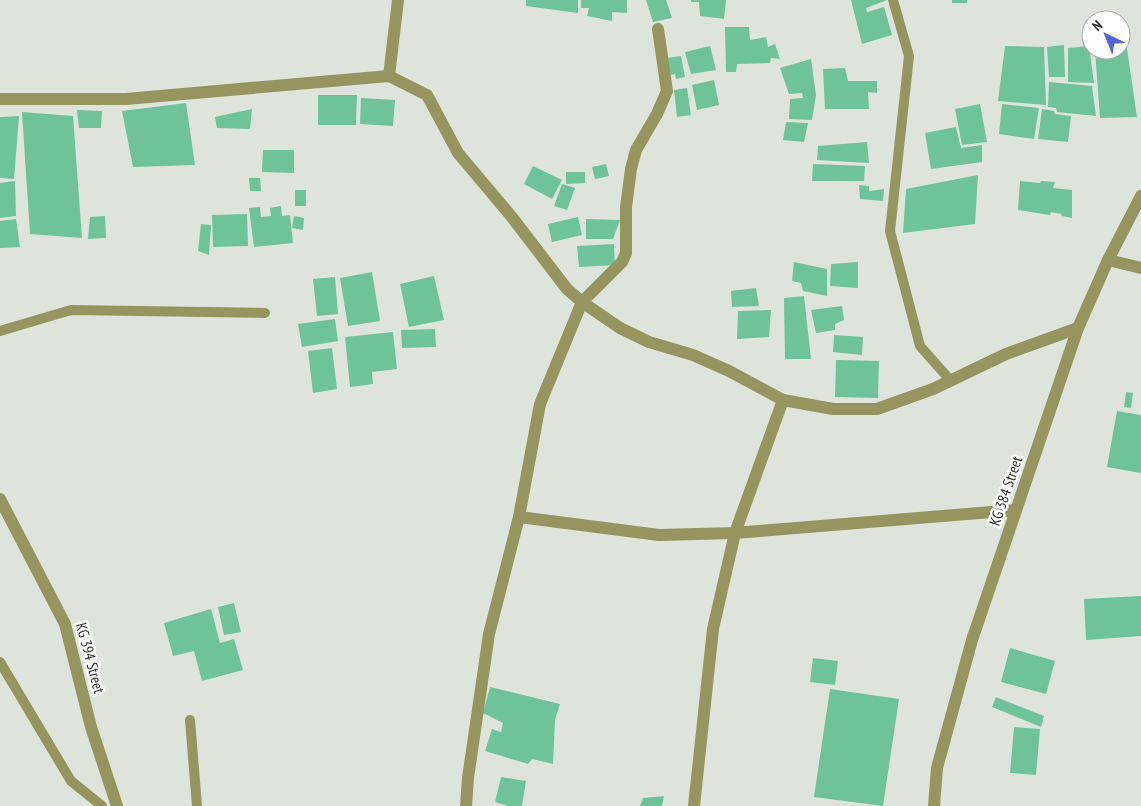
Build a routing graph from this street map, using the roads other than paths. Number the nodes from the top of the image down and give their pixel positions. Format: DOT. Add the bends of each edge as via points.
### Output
graph roads {
  1 [pos="398,0"];
  2 [pos="892,0"];
  3 [pos="658,29"];
  4 [pos="389,76"];
  5 [pos="0,99"];
  6 [pos="1141,196"];
  7 [pos="1108,260"];
  8 [pos="1141,268"];
  9 [pos="582,302"];
  10 [pos="264,313"];
  11 [pos="1078,328"];
  12 [pos="0,331"];
  13 [pos="951,381"];
  14 [pos="782,400"];
  15 [pos="0,499"];
  16 [pos="1016,510"];
  17 [pos="520,516"];
  18 [pos="735,533"];
  19 [pos="0,662"];
  20 [pos="190,720"];
  21 [pos="102,806"];
  22 [pos="117,806"];
  23 [pos="197,806"];
  24 [pos="466,806"];
  25 [pos="694,806"];
  26 [pos="934,806"];
  1 -- 4 [label="street"];
  2 -- 13 [label="lane" via="910,56 890,231 920,346"];
  3 -- 9 [label="street" via="667,91 636,150 631,169 626,207 626,253 622,262"];
  4 -- 5 [label="street" via="126,99"];
  4 -- 9 [label="street" via="427,95 458,153 567,289"];
  6 -- 7 [label="street, KG 384 Street"];
  7 -- 8 [label="street"];
  7 -- 11 [label="street, KG 384 Street"];
  9 -- 14 [label="street" via="642,339 694,355"];
  9 -- 17 [label="street" via="540,404"];
  10 -- 12 [label="lane" via="71,310"];
  11 -- 13 [label="street" via="1006,354"];
  11 -- 16 [label="street, KG 384 Street"];
  13 -- 14 [label="street" via="877,410 833,409"];
  14 -- 18 [label="street"];
  15 -- 22 [label="street, KG 394 Street" via="65,624 91,727"];
  16 -- 18 [label="street"];
  16 -- 26 [label="street, KG 384 Street" via="972,640 937,768"];
  17 -- 18 [label="street" via="659,534"];
  17 -- 24 [label="street" via="489,634"];
  18 -- 25 [label="street" via="713,629"];
  19 -- 21 [label="lane" via="71,781"];
  20 -- 23 [label="lane"];
}
